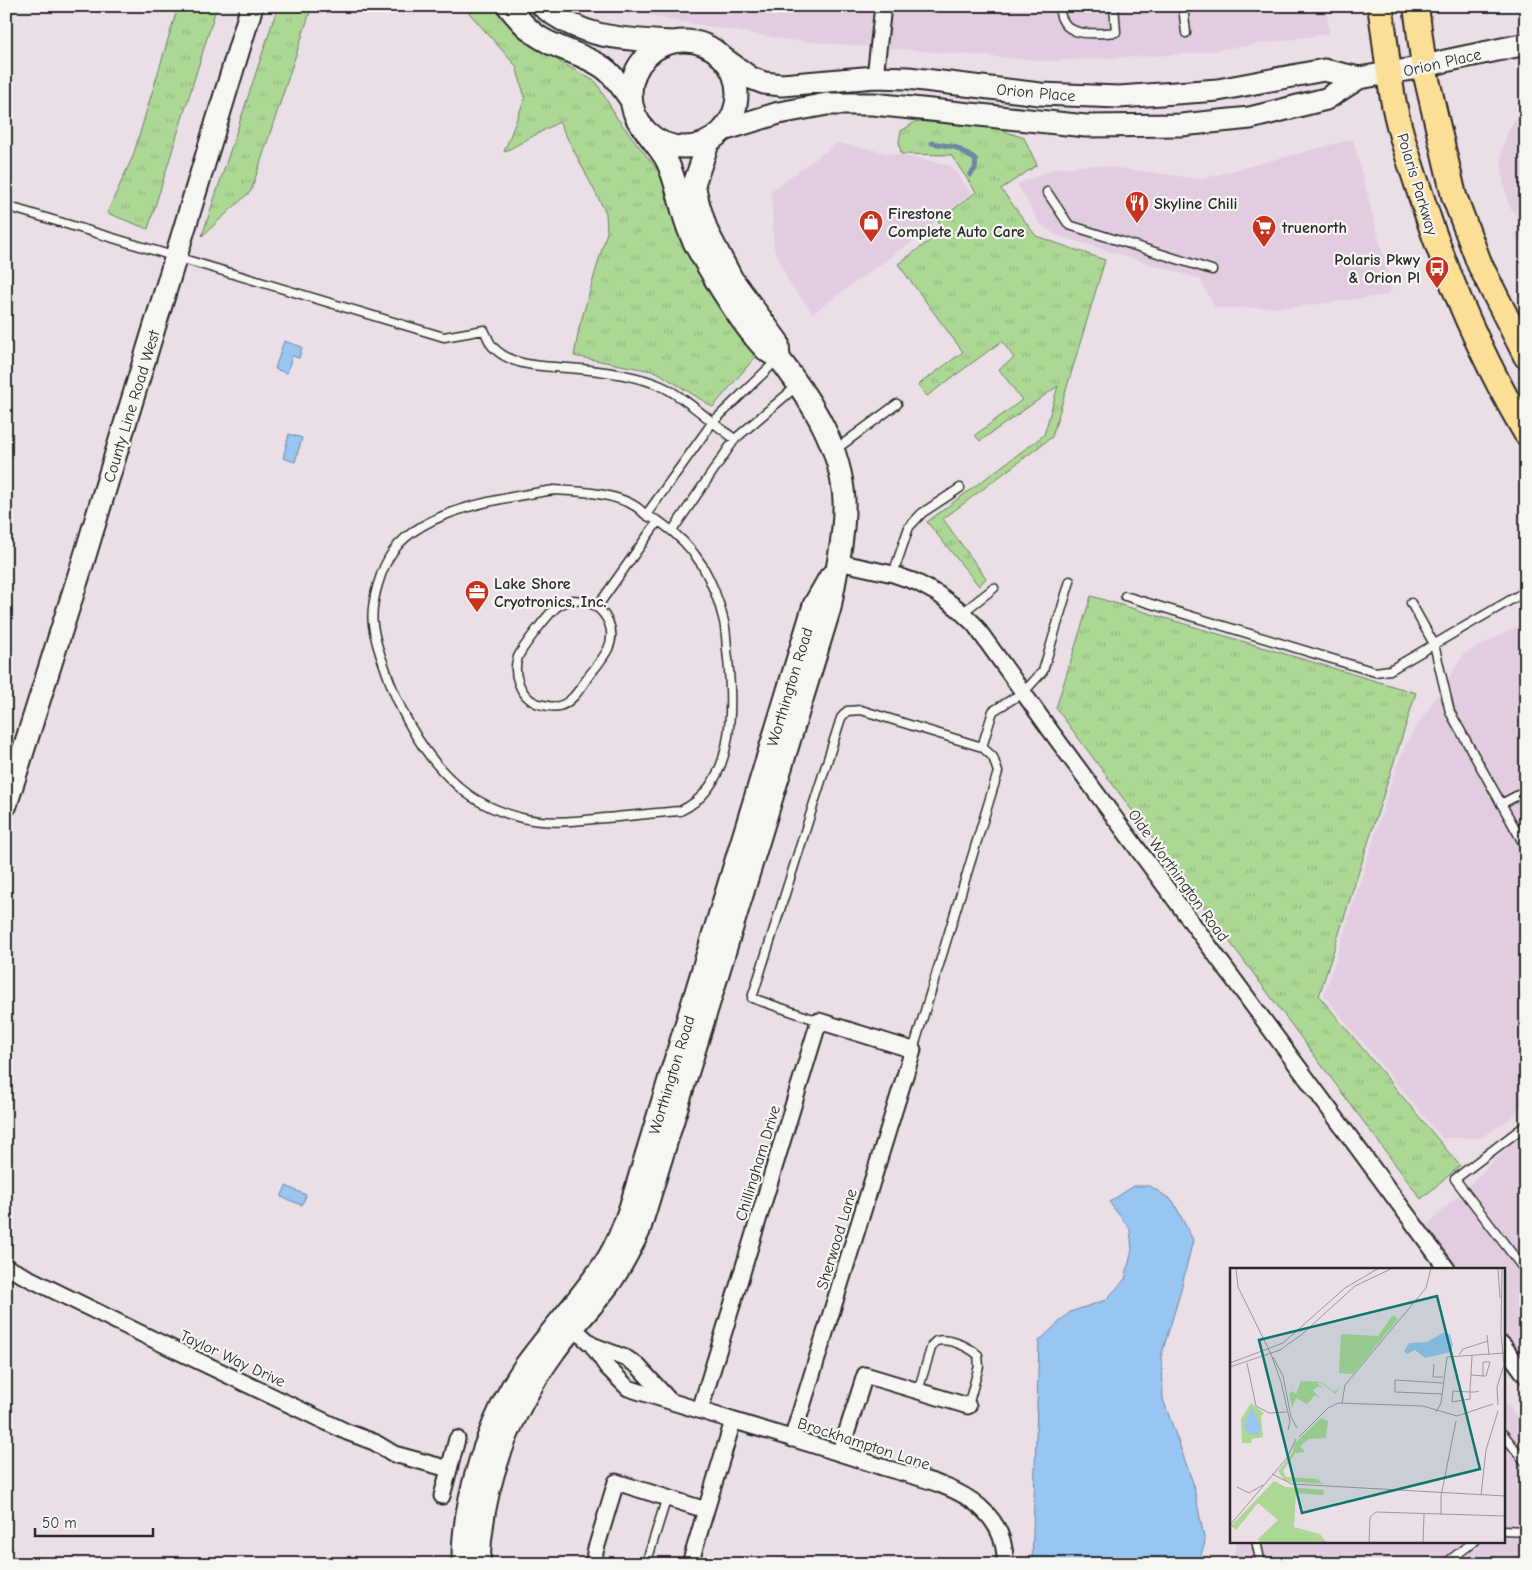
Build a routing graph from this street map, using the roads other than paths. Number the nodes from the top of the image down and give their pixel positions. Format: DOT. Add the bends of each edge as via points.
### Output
graph roads {
  1 [pos="252,6"];
  2 [pos="508,6"];
  3 [pos="542,6"];
  4 [pos="883,6"];
  5 [pos="1059,6"];
  6 [pos="1114,6"];
  7 [pos="1183,6"];
  8 [pos="1380,6"];
  9 [pos="1416,6"];
  10 [pos="1186,34"];
  11 [pos="674,42"];
  12 [pos="1526,44"];
  13 [pos="719,55"];
  14 [pos="1424,67"];
  15 [pos="1390,74"];
  16 [pos="875,77"];
  17 [pos="1359,78"];
  18 [pos="631,100"];
  19 [pos="779,114"];
  20 [pos="645,130"];
  21 [pos="716,136"];
  22 [pos="1047,192"];
  23 [pos="6,206"];
  24 [pos="176,257"];
  25 [pos="1212,270"];
  26 [pos="1526,356"];
  27 [pos="779,359"];
  28 [pos="798,385"];
  29 [pos="898,404"];
  30 [pos="712,423"];
  31 [pos="1526,433"];
  32 [pos="735,439"];
  33 [pos="835,450"];
  34 [pos="960,488"];
  35 [pos="646,515"];
  36 [pos="658,521"];
  37 [pos="672,531"];
  38 [pos="838,562"];
  39 [pos="893,574"];
  40 [pos="1070,581"];
  41 [pos="994,588"];
  42 [pos="1526,590"];
  43 [pos="1125,596"];
  44 [pos="1411,603"];
  45 [pos="598,607"];
  46 [pos="962,613"];
  47 [pos="1434,644"];
  48 [pos="1024,692"];
  49 [pos="982,747"];
  50 [pos="1526,791"];
  51 [pos="1501,804"];
  52 [pos="6,805"];
  53 [pos="1525,845"];
  54 [pos="819,1021"];
  55 [pos="913,1050"];
  56 [pos="1526,1125"];
  57 [pos="6,1268"];
  58 [pos="1446,1268"];
  59 [pos="1526,1272"];
  60 [pos="568,1323"];
  61 [pos="592,1345"];
  62 [pos="1504,1346"];
  63 [pos="1526,1376"];
  64 [pos="918,1391"];
  65 [pos="672,1402"];
  66 [pos="968,1406"];
  67 [pos="700,1410"];
  68 [pos="733,1421"];
  69 [pos="1504,1435"];
  70 [pos="457,1439"];
  71 [pos="792,1439"];
  72 [pos="840,1453"];
  73 [pos="1526,1463"];
  74 [pos="449,1469"];
  75 [pos="442,1496"];
  76 [pos="667,1497"];
  77 [pos="706,1510"];
  78 [pos="1504,1530"];
  79 [pos="1526,1531"];
  80 [pos="1256,1542"];
  81 [pos="1473,1542"];
  82 [pos="463,1564"];
  83 [pos="480,1564"];
  84 [pos="594,1564"];
  85 [pos="646,1564"];
  86 [pos="690,1564"];
  87 [pos="1005,1564"];
  88 [pos="1261,1564"];
  89 [pos="1445,1564"];
  1 -- 24 [label="main road, County Line Road West"];
  2 -- 18 [label="main road" via="526,27 546,42 605,68"];
  3 -- 11 [label="main road" via="575,28 588,32"];
  4 -- 16 [label="street"];
  5 -- 6 [label="lane" via="1063,21 1078,33 1087,34 1116,32"];
  7 -- 10 [label="lane"];
  8 -- 15 [label="main road, Polaris Parkway"];
  9 -- 14 [label="main road, Polaris Parkway"];
  11 -- 13 [label="main road" via="706,46"];
  11 -- 18 [label="main road" via="653,52 637,69"];
  12 -- 14 [label="main road, Orion Place"];
  13 -- 16 [label="main road, Orion Place" via="751,78 764,83 795,84"];
  13 -- 21 [label="main road" via="732,74 736,97 733,115"];
  14 -- 15 [label="main road, Orion Place"];
  14 -- 26 [label="main road, Polaris Parkway" via="1454,196 1480,265"];
  15 -- 17 [label="main road, Orion Place"];
  15 -- 31 [label="main road, Polaris Parkway" via="1408,156 1457,299 1484,357"];
  16 -- 17 [label="main road, Orion Place" via="1097,97 1218,90 1324,70"];
  16 -- 19 [label="main road" via="864,86 830,91 802,100"];
  17 -- 19 [label="main road, Orion Place" via="1326,100 1250,118 1181,125 1086,126 873,104 827,104"];
  18 -- 20 [label="main road"];
  19 -- 21 [label="main road, Orion Place"];
  20 -- 21 [label="main road" via="658,141 674,147 692,147"];
  20 -- 27 [label="main road, Worthington Road" via="666,160 690,233 723,293 767,351"];
  21 -- 27 [label="main road, Worthington Road" via="694,184 707,231 732,279 778,342"];
  22 -- 25 [label="lane" via="1069,224"];
  23 -- 24 [label="lane"];
  24 -- 30 [label="lane" via="444,337 484,330 492,346 524,365 606,373 661,386"];
  24 -- 52 [label="main road, County Line Road West"];
  27 -- 28 [label="main road, Worthington Road"];
  27 -- 30 [label="lane"];
  28 -- 32 [label="lane"];
  28 -- 33 [label="main road, Worthington Road"];
  29 -- 33 [label="lane"];
  30 -- 32 [label="lane"];
  30 -- 35 [label="lane"];
  32 -- 37 [label="lane"];
  33 -- 38 [label="main road, Worthington Road" via="844,500"];
  34 -- 39 [label="lane" via="922,513 909,527"];
  35 -- 36 [label="lane"];
  35 -- 37 [label="lane" via="638,507 592,492 544,491 471,506 412,532 394,549 374,599 372,624 391,687 403,715 438,767 459,788 480,802 536,821 571,822 680,811 693,805 711,785 727,743 731,694 724,619 702,565"];
  36 -- 37 [label="lane"];
  36 -- 45 [label="lane"];
  38 -- 39 [label="street, Olde Worthington Road"];
  38 -- 60 [label="main road, Worthington Road" via="814,604 630,1208 608,1259"];
  39 -- 46 [label="street, Olde Worthington Road" via="938,594"];
  40 -- 48 [label="lane" via="1043,671"];
  41 -- 46 [label="lane"];
  42 -- 47 [label="lane"];
  43 -- 47 [label="lane" via="1375,672 1390,670"];
  44 -- 47 [label="lane"];
  45 -- 45 [label="lane" via="586,601 572,600 560,604 549,613 518,657 518,682 524,694 534,702 559,706 570,700 608,648 610,626"];
  46 -- 48 [label="street, Olde Worthington Road" via="974,624"];
  47 -- 51 [label="lane" via="1450,712"];
  48 -- 49 [label="lane" via="993,711"];
  48 -- 58 [label="street, Olde Worthington Road"];
  49 -- 54 [label="lane" via="861,710 847,711 841,718 752,998"];
  49 -- 55 [label="lane" via="992,757 998,772"];
  50 -- 51 [label="lane"];
  51 -- 53 [label="lane"];
  54 -- 55 [label="street"];
  54 -- 67 [label="street, Chillingham Drive"];
  55 -- 71 [label="street, Sherwood Lane"];
  56 -- 59 [label="lane" via="1455,1179"];
  57 -- 74 [label="street, Taylor Way Drive" via="394,1454"];
  60 -- 61 [label="street, Brockhampton Lane"];
  60 -- 82 [label="main road, Worthington Road" via="526,1366 494,1423 473,1487"];
  60 -- 83 [label="main road, Worthington Road" via="506,1434 488,1491"];
  61 -- 65 [label="street, Brockhampton Lane" via="638,1366"];
  61 -- 65 [label="street, Brockhampton Lane" via="607,1367 628,1388"];
  62 -- 63 [label="street"];
  64 -- 66 [label="street"];
  64 -- 66 [label="lane" via="936,1341 970,1348 978,1355 979,1366"];
  64 -- 72 [label="street" via="864,1375"];
  65 -- 67 [label="street, Brockhampton Lane"];
  67 -- 68 [label="street, Brockhampton Lane"];
  68 -- 71 [label="street, Brockhampton Lane"];
  68 -- 77 [label="street"];
  69 -- 73 [label="lane"];
  70 -- 74 [label="street"];
  71 -- 72 [label="street, Brockhampton Lane"];
  72 -- 87 [label="street, Brockhampton Lane" via="955,1491 980,1506 998,1527 1006,1551"];
  74 -- 75 [label="street"];
  76 -- 77 [label="street"];
  76 -- 84 [label="street" via="616,1482"];
  76 -- 85 [label="lane"];
  77 -- 86 [label="street"];
  78 -- 79 [label="lane"];
  80 -- 88 [label="lane"];
  81 -- 89 [label="lane"];
}
